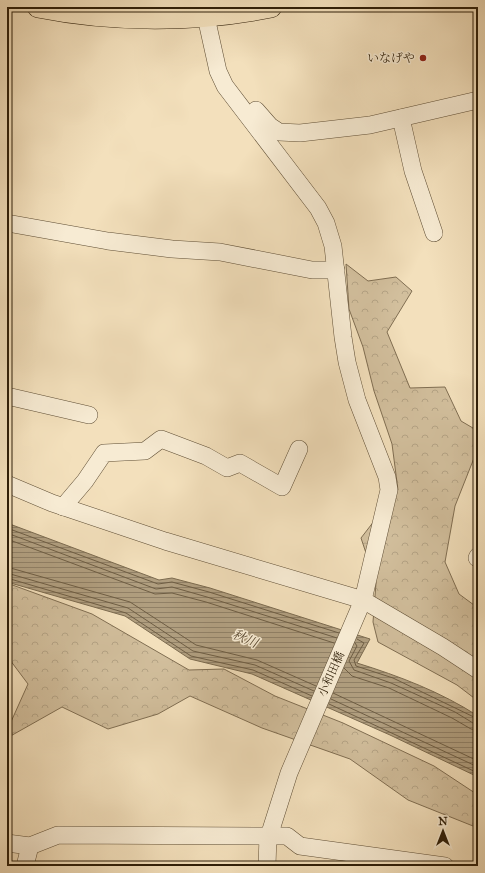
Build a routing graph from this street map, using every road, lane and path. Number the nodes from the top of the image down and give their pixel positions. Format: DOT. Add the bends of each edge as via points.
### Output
graph roads {
  1 [pos="38,7"];
  2 [pos="272,7"];
  3 [pos="206,17"];
  4 [pos="232,96"];
  5 [pos="478,100"];
  6 [pos="401,118"];
  7 [pos="7,223"];
  8 [pos="434,233"];
  9 [pos="336,270"];
  10 [pos="7,396"];
  11 [pos="89,415"];
  12 [pos="299,449"];
  13 [pos="7,484"];
  14 [pos="63,506"];
  15 [pos="362,604"];
  16 [pos="478,670"];
  17 [pos="7,843"];
  18 [pos="30,846"];
  19 [pos="24,866"];
  20 [pos="267,866"];
  21 [pos="445,866"];
  1 -- 3 [label="main road" via="101,15"];
  2 -- 3 [label="main road"];
  3 -- 4 [label="street, 小和田橋" via="218,71"];
  4 -- 6 [label="street" via="250,104 279,132 300,133 370,125"];
  4 -- 9 [label="street, 小和田橋" via="318,208 333,246"];
  5 -- 6 [label="street"];
  6 -- 8 [label="street" via="413,171"];
  7 -- 9 [label="street" via="108,242 220,252 312,270"];
  9 -- 15 [label="street, 小和田橋" via="347,362 357,400 387,477 389,490"];
  10 -- 11 [label="street"];
  12 -- 14 [label="street" via="282,488 240,463 227,468 206,456 161,439 145,451 104,453 85,481"];
  13 -- 14 [label="street"];
  14 -- 15 [label="street"];
  15 -- 16 [label="street" via="443,646"];
  15 -- 21 [label="street, 小和田橋" via="288,773 269,836 286,836 300,846"];
  17 -- 18 [label="street"];
  18 -- 19 [label="street"];
  18 -- 20 [label="street" via="58,835 268,836"];
}
